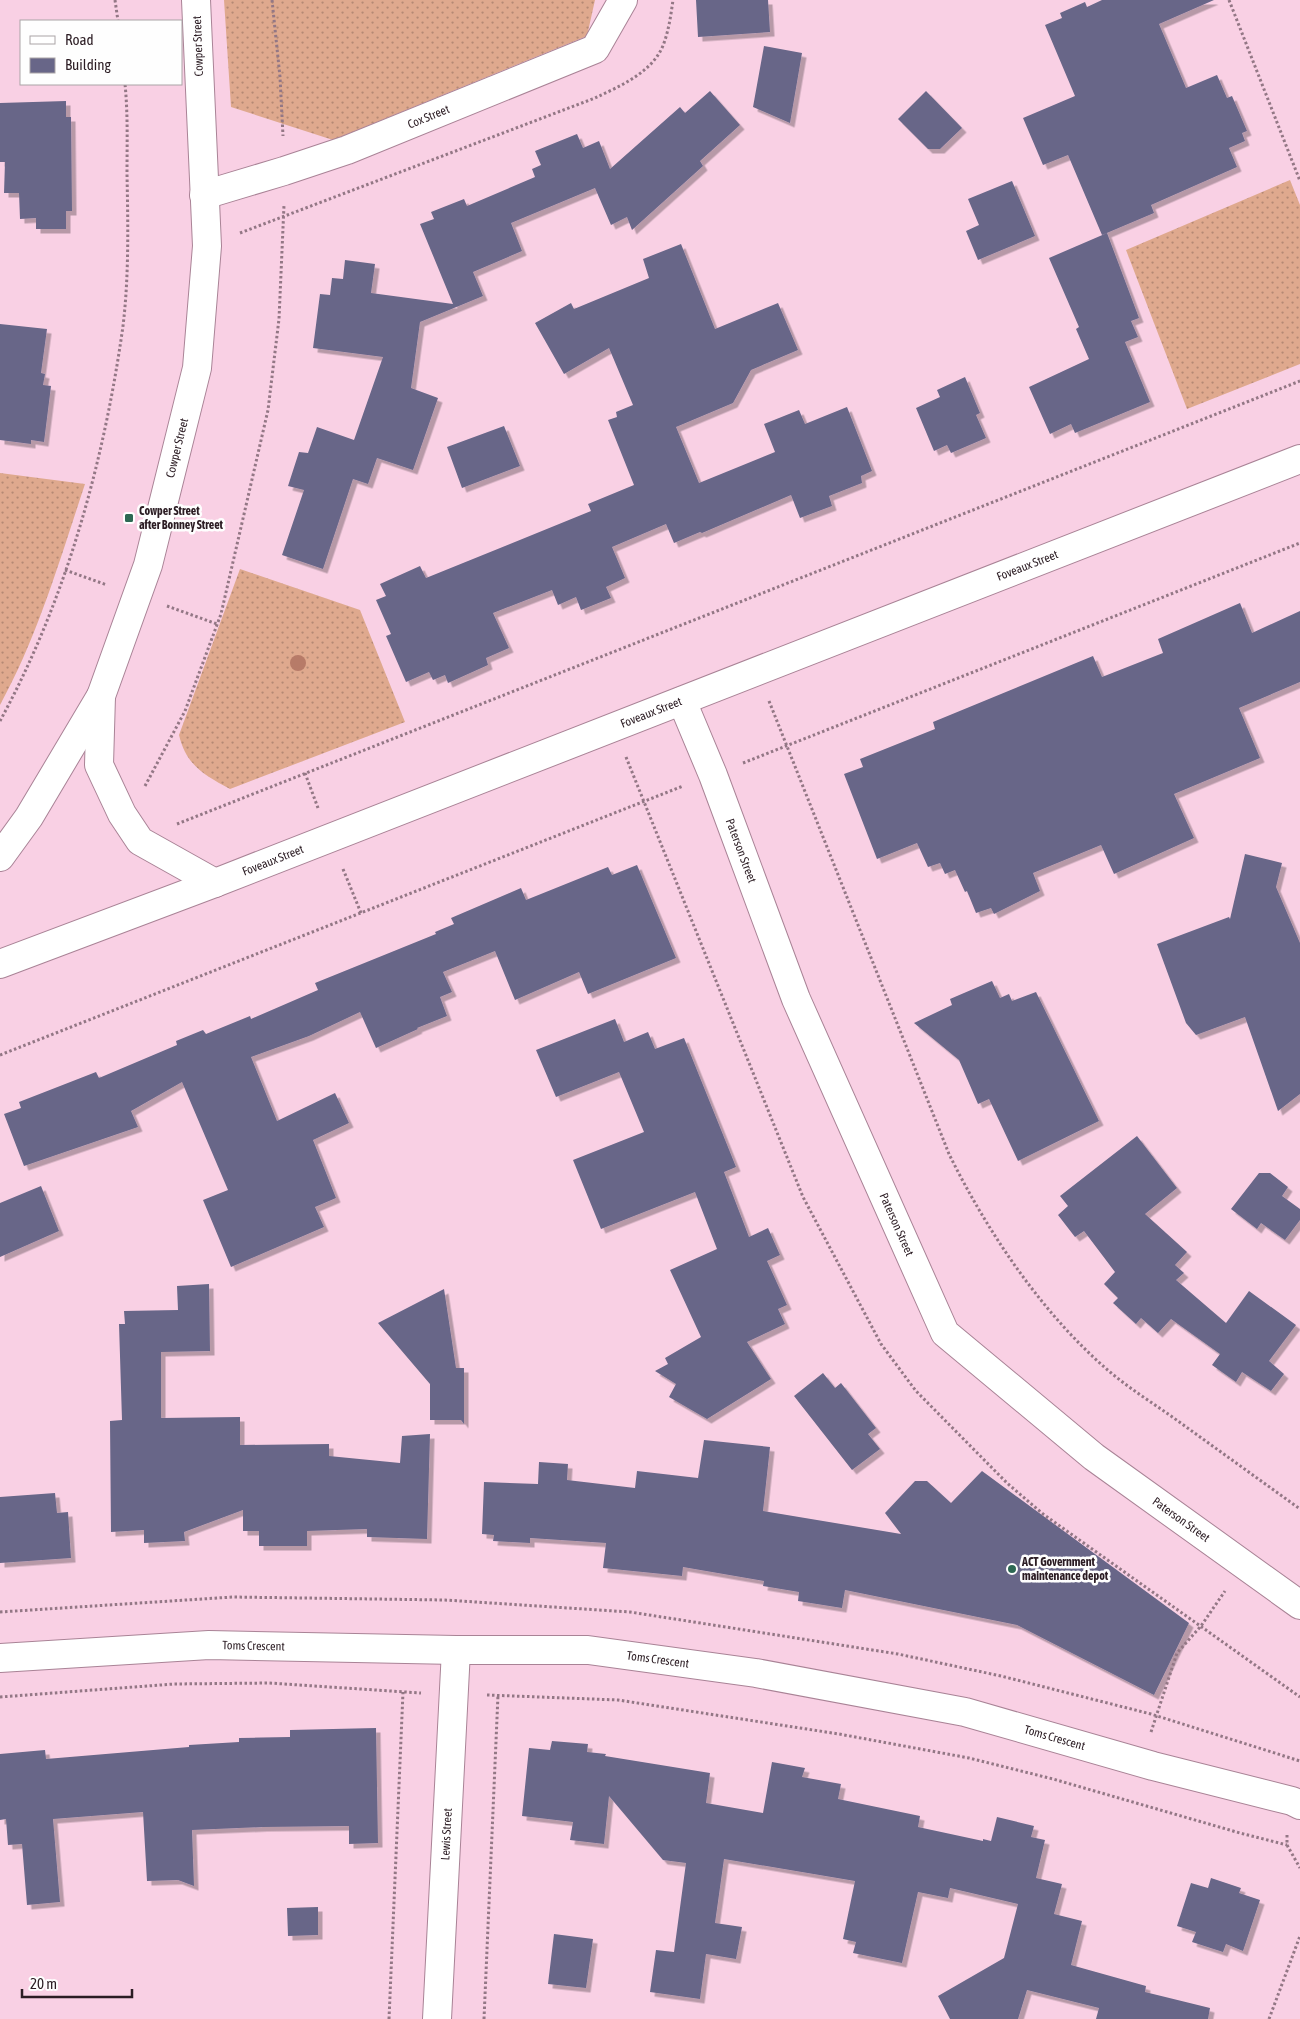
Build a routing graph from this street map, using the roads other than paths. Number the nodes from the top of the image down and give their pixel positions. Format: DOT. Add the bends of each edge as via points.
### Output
graph roads {
  1 [pos="196,0"];
  2 [pos="623,0"];
  3 [pos="204,195"];
  4 [pos="1300,459"];
  5 [pos="101,696"];
  6 [pos="682,701"];
  7 [pos="29,817"];
  8 [pos="0,831"];
  9 [pos="0,857"];
  10 [pos="215,883"];
  11 [pos="0,964"];
  12 [pos="1300,1604"];
  13 [pos="456,1650"];
  14 [pos="0,1658"];
  15 [pos="1300,1805"];
  16 [pos="437,2019"];
  1 -- 3 [label="street, Cowper Street"];
  2 -- 3 [label="street, Cox Street" via="595,49 347,150"];
  3 -- 5 [label="street, Cowper Street" via="207,246 197,368 148,565"];
  4 -- 6 [label="street, Foveaux Street"];
  5 -- 7 [label="street, Cowper Street"];
  5 -- 10 [label="street" via="99,765 127,820 140,841"];
  6 -- 10 [label="street, Foveaux Street"];
  6 -- 12 [label="street, Paterson Street" via="713,774 796,999 946,1333 1094,1457"];
  7 -- 8 [label="street"];
  7 -- 9 [label="street, Cowper Street"];
  10 -- 11 [label="street, Foveaux Street"];
  13 -- 14 [label="street, Toms Crescent" via="209,1645"];
  13 -- 15 [label="street, Toms Crescent" via="588,1650 756,1673 965,1712"];
  13 -- 16 [label="street, Lewis Street"];
}
